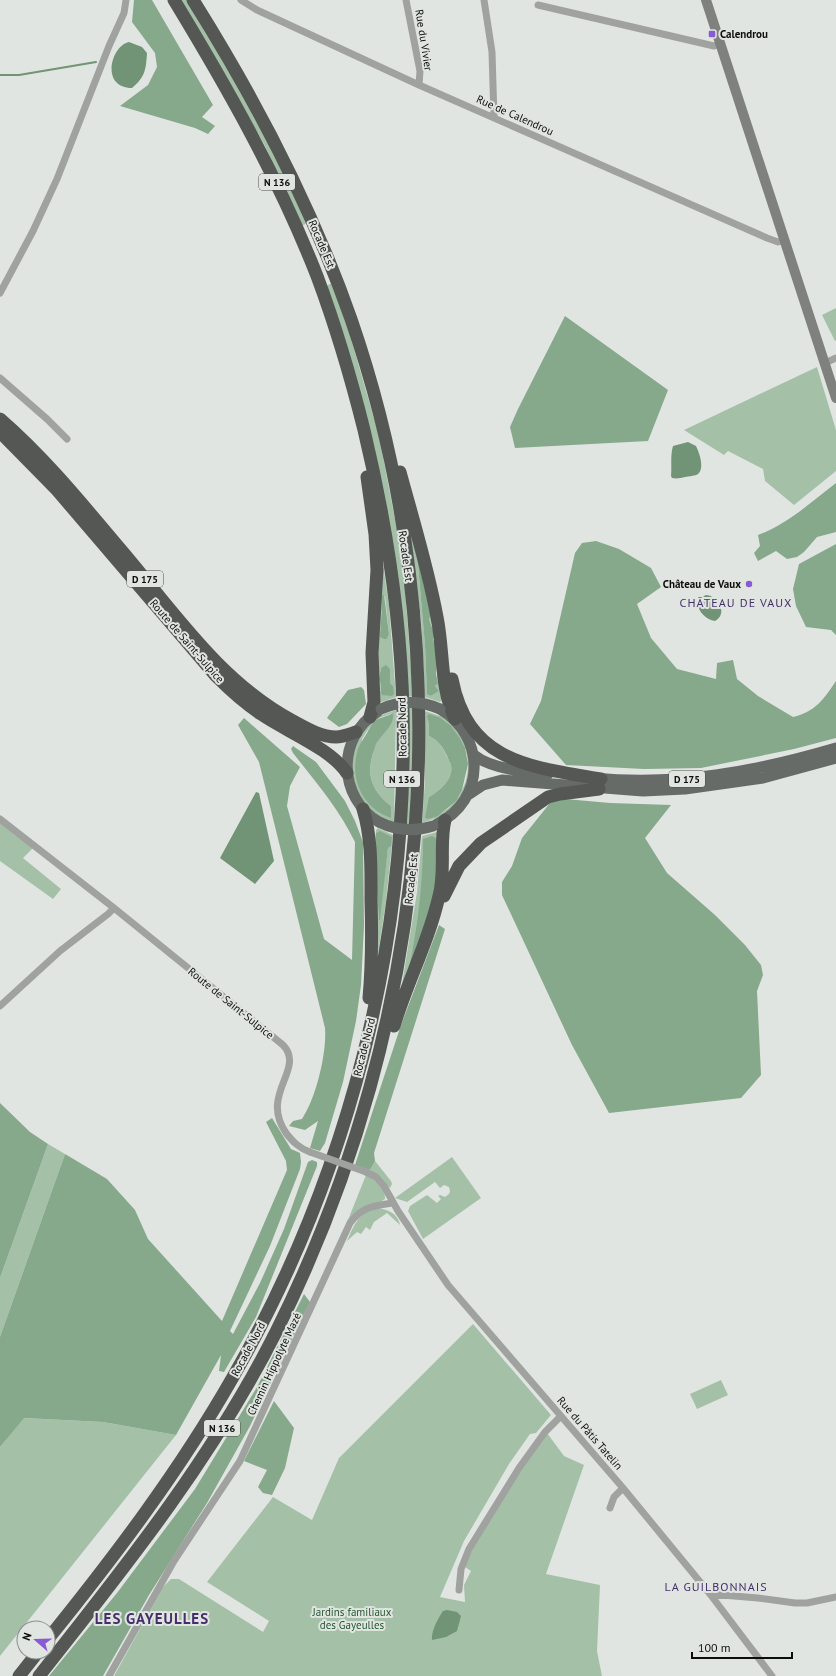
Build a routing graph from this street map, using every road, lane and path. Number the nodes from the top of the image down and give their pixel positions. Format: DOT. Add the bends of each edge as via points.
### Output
graph roads {
  1 [pos="126,0"];
  2 [pos="174,0"];
  3 [pos="193,0"];
  4 [pos="241,0"];
  5 [pos="406,0"];
  6 [pos="484,0"];
  7 [pos="706,0"];
  8 [pos="538,5"];
  9 [pos="720,44"];
  10 [pos="419,84"];
  11 [pos="494,118"];
  12 [pos="784,240"];
  13 [pos="0,293"];
  14 [pos="836,358"];
  15 [pos="825,363"];
  16 [pos="368,374"];
  17 [pos="0,378"];
  18 [pos="351,378"];
  19 [pos="836,398"];
  20 [pos="0,419"];
  21 [pos="0,432"];
  22 [pos="67,439"];
  23 [pos="437,615"];
  24 [pos="375,713"];
  25 [pos="454,719"];
  26 [pos="356,732"];
  27 [pos="836,748"];
  28 [pos="474,755"];
  29 [pos="836,758"];
  30 [pos="347,773"];
  31 [pos="600,784"];
  32 [pos="468,795"];
  33 [pos="363,809"];
  34 [pos="0,819"];
  35 [pos="445,820"];
  36 [pos="114,908"];
  37 [pos="436,912"];
  38 [pos="0,1006"];
  39 [pos="352,1149"];
  40 [pos="326,1176"];
  41 [pos="394,1203"];
  42 [pos="561,1416"];
  43 [pos="623,1488"];
  44 [pos="610,1508"];
  45 [pos="459,1590"];
  46 [pos="710,1594"];
  47 [pos="836,1597"];
  48 [pos="56,1629"];
  49 [pos="32,1660"];
  50 [pos="19,1676"];
  51 [pos="39,1676"];
  52 [pos="109,1676"];
  53 [pos="772,1676"];
  1 -- 13 [label="street" via="124,13 57,179 30,238"];
  2 -- 18 [label="highway, Rocade Est / N 136" via="244,118 282,194 317,277"];
  3 -- 16 [label="highway, Rocade Est / N 136" via="259,111 296,184 334,274"];
  4 -- 10 [label="street, Rue de Calendrou" via="261,13"];
  5 -- 10 [label="street, Rue du Vivier" via="420,71"];
  6 -- 11 [label="street" via="492,52"];
  7 -- 9 [label="main road"];
  8 -- 9 [label="street" via="714,46"];
  9 -- 12 [label="main road"];
  10 -- 11 [label="street, Rue de Calendrou"];
  11 -- 12 [label="street, Rue de Calendrou" via="767,238 778,242"];
  12 -- 15 [label="main road"];
  14 -- 15 [label="street"];
  15 -- 19 [label="main road"];
  16 -- 23 [label="highway" via="383,409"];
  16 -- 39 [label="highway, Rocade Est / N 136" via="389,456 406,554 416,648 419,765 411,880 400,960 379,1058"];
  17 -- 22 [label="street"];
  18 -- 24 [label="highway" via="376,545 372,660"];
  18 -- 40 [label="highway, Rocade Nord / N 136" via="377,482 394,588 403,709 402,789 399,845 390,921 377,995 357,1077"];
  20 -- 26 [label="highway, Route de Saint-Sulpice / D 175" via="64,483 208,654 236,682 266,705 301,726 329,736 344,736"];
  21 -- 30 [label="highway, Route de Saint-Sulpice / D 175" via="57,490 216,676 261,714 330,755"];
  23 -- 25 [label="highway" via="446,692"];
  23 -- 31 [label="highway" via="443,631 455,694 466,718 478,735 496,751 515,760"];
  24 -- 25 [label="main road, bridge" via="395,704 410,702 440,709"];
  24 -- 26 [label="main road"];
  25 -- 28 [label="main road" via="466,735"];
  26 -- 30 [label="main road" via="349,748"];
  27 -- 31 [label="main road, D 175" via="729,774"];
  28 -- 31 [label="main road, D 175" via="487,763"];
  28 -- 32 [label="main road" via="474,776"];
  29 -- 31 [label="main road, D 175" via="763,778 685,789 643,791"];
  30 -- 33 [label="main road" via="352,792"];
  31 -- 32 [label="main road, D 175" via="502,780 483,784"];
  31 -- 37 [label="highway" via="548,798 481,843 460,866"];
  32 -- 35 [label="main road" via="459,808"];
  33 -- 35 [label="main road, bridge" via="379,822 392,828 406,830 420,830"];
  33 -- 40 [label="highway" via="369,832 370,852 370,984 358,1049"];
  34 -- 36 [label="street, Route de Saint-Sulpice"];
  35 -- 37 [label="highway" via="443,873"];
  36 -- 38 [label="street" via="60,951"];
  36 -- 41 [label="street, Route de Saint-Sulpice, bridge" via="288,1050 291,1060 277,1102 278,1116 292,1141 310,1152 376,1177"];
  37 -- 39 [label="highway"];
  39 -- 51 [label="highway, Rocade Nord / N 136" via="313,1253 275,1333 234,1408 146,1539"];
  40 -- 48 [label="highway, Rocade Nord / N 136" via="292,1261 234,1376 187,1452 143,1516"];
  41 -- 42 [label="street, Rue du Pâtis Tatelin" via="448,1285"];
  41 -- 52 [label="street, Chemin Hippolyte Mazé" via="365,1209 350,1223 240,1461 174,1561"];
  42 -- 43 [label="street, Rue du Pâtis Tatelin"];
  42 -- 45 [label="street" via="548,1428 519,1468 469,1549 461,1569"];
  43 -- 44 [label="street" via="614,1497"];
  43 -- 46 [label="street, Rue du Pâtis Tatelin"];
  46 -- 47 [label="street" via="795,1603"];
  46 -- 53 [label="street, Rue du Pâtis Tatelin"];
  49 -- 50 [label="highway"];
}
